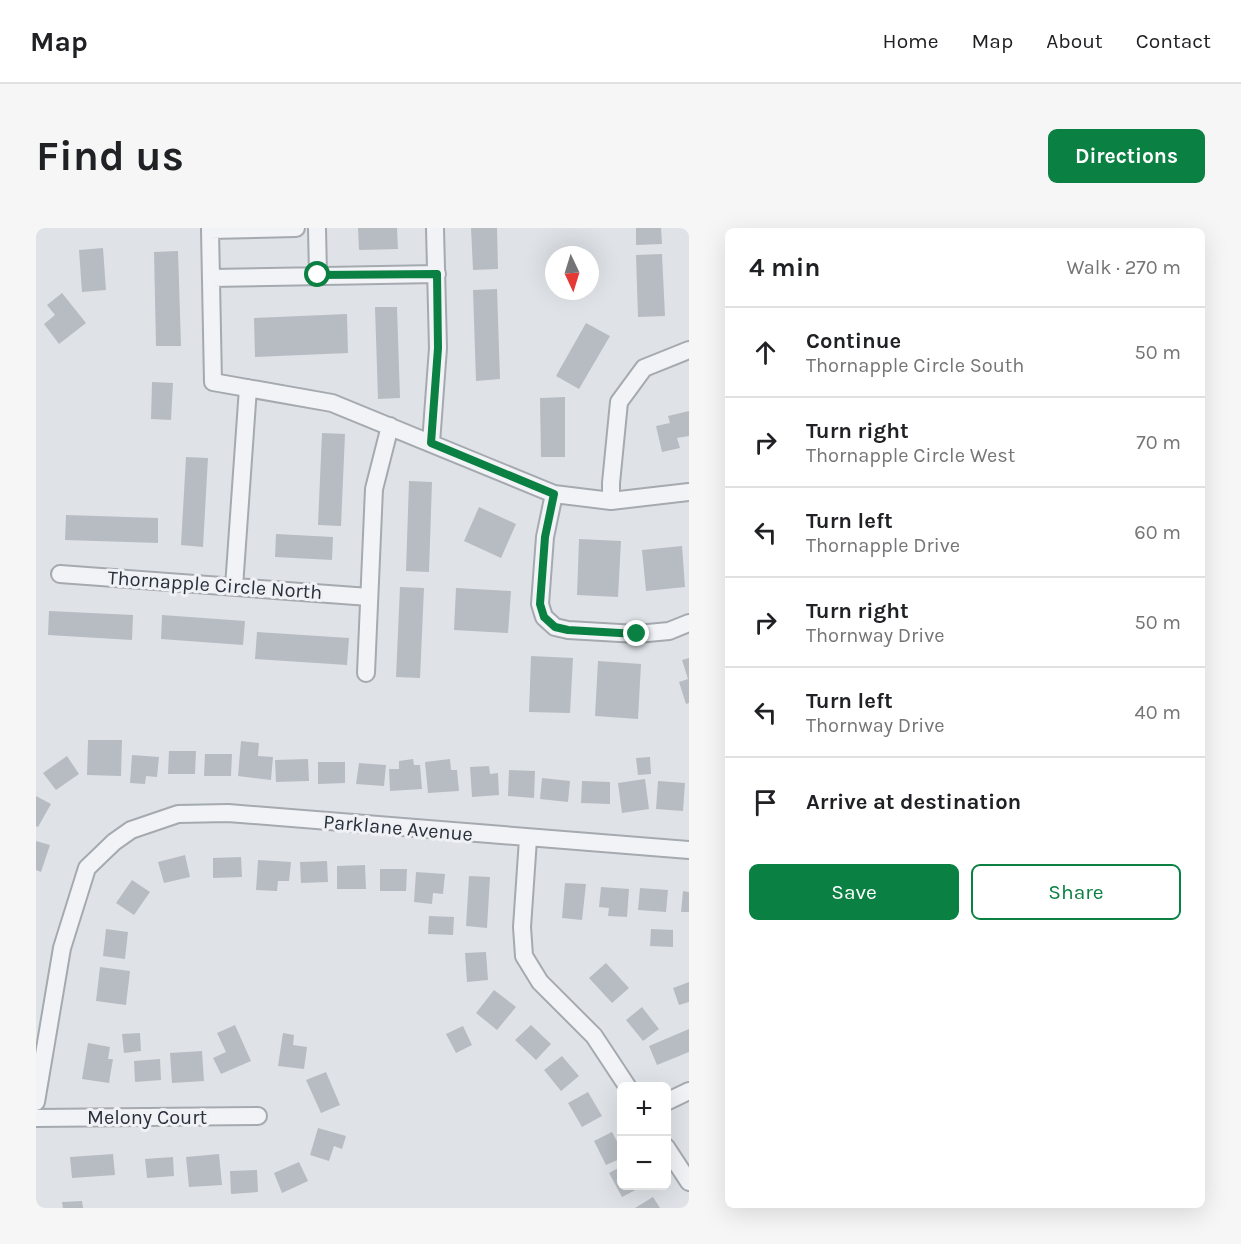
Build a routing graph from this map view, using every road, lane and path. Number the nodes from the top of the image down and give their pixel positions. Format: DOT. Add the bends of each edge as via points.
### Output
graph roads {
  1 [pos="296,228"];
  2 [pos="317,228"];
  3 [pos="435,228"];
  4 [pos="437,274"];
  5 [pos="318,275"];
  6 [pos="211,278"];
  7 [pos="689,350"];
  8 [pos="248,388"];
  9 [pos="390,426"];
  10 [pos="431,443"];
  11 [pos="689,492"];
  12 [pos="554,494"];
  13 [pos="611,501"];
  14 [pos="60,574"];
  15 [pos="234,587"];
  16 [pos="369,597"];
  17 [pos="689,623"];
  18 [pos="366,674"];
  19 [pos="528,839"];
  20 [pos="689,850"];
  21 [pos="624,1082"];
  22 [pos="689,1091"];
  23 [pos="671,1100"];
  24 [pos="36,1102"];
  25 [pos="258,1116"];
  26 [pos="36,1118"];
  27 [pos="671,1155"];
  28 [pos="689,1182"];
  1 -- 6 [label="street" via="210,230"];
  2 -- 5 [label="street"];
  3 -- 4 [label="street"];
  4 -- 5 [label="street"];
  4 -- 10 [label="street" via="438,348"];
  5 -- 6 [label="street"];
  6 -- 8 [label="street" via="213,382"];
  7 -- 13 [label="street" via="644,368 619,402"];
  8 -- 9 [label="street" via="332,403"];
  8 -- 15 [label="street"];
  9 -- 10 [label="street"];
  9 -- 16 [label="street" via="375,489"];
  10 -- 12 [label="street"];
  11 -- 13 [label="street"];
  12 -- 13 [label="street"];
  12 -- 17 [label="street" via="545,537 540,604 544,617 555,627 568,630 637,634 669,631"];
  14 -- 15 [label="street, Thornapple Circle North"];
  15 -- 16 [label="street, Thornapple Circle North"];
  16 -- 18 [label="street"];
  19 -- 20 [label="street, Parklane Avenue"];
  19 -- 21 [label="street" via="524,956 540,982 594,1036"];
  19 -- 24 [label="street, Parklane Avenue" via="228,813 178,814 131,830 87,868 62,948"];
  22 -- 23 [label="street"];
  25 -- 26 [label="street, Melony Court"];
  27 -- 28 [label="street"];
}
